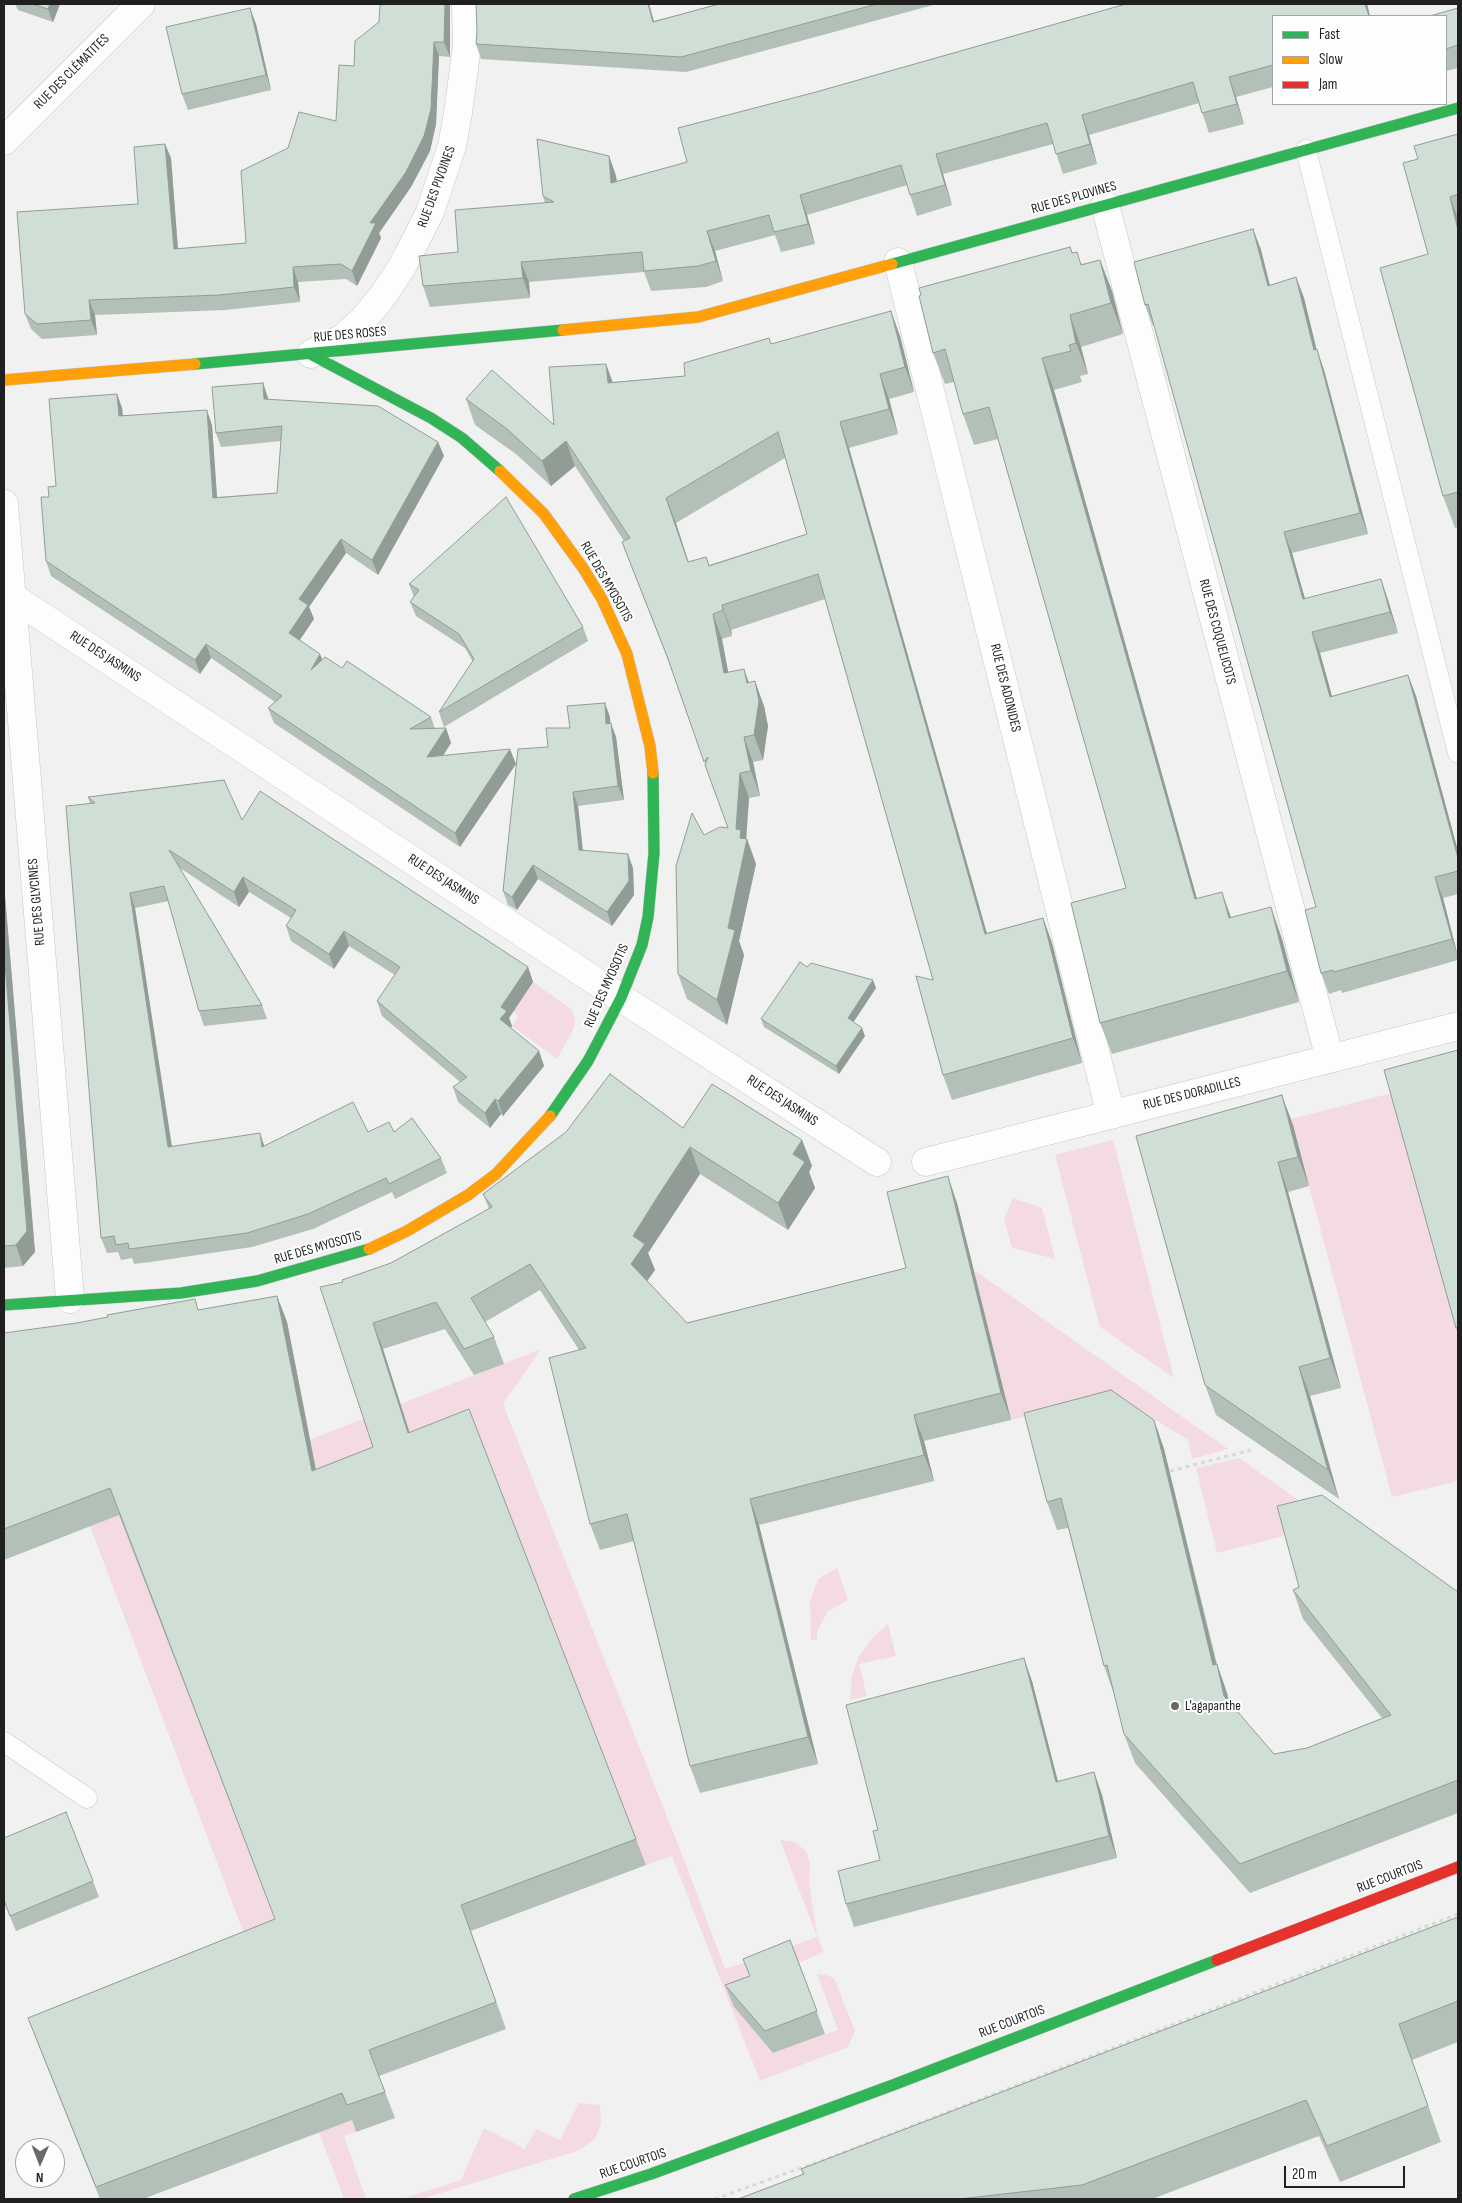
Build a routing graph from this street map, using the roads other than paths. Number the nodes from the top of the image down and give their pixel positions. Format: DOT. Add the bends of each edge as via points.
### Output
graph roads {
  1 [pos="141,4"];
  2 [pos="466,4"];
  3 [pos="1458,108"];
  4 [pos="4,141"];
  5 [pos="1306,150"];
  6 [pos="1104,205"];
  7 [pos="898,262"];
  8 [pos="698,317"];
  9 [pos="310,354"];
  10 [pos="4,380"];
  11 [pos="4,504"];
  12 [pos="6,560"];
  13 [pos="11,596"];
  14 [pos="1458,752"];
  15 [pos="621,998"];
  16 [pos="1458,1026"];
  17 [pos="1330,1059"];
  18 [pos="1111,1115"];
  19 [pos="877,1162"];
  20 [pos="926,1162"];
  21 [pos="70,1299"];
  22 [pos="4,1305"];
  23 [pos="4,1742"];
  24 [pos="86,1798"];
  25 [pos="1458,1867"];
  26 [pos="574,2199"];
  1 -- 4 [label="street, RUE DES CLÉMATITES"];
  2 -- 9 [label="street, RUE DES PIVOINES" via="467,46 458,113 452,146 430,212 402,267 367,315 342,338"];
  3 -- 5 [label="street, RUE DES PLOVINES"];
  5 -- 6 [label="street, RUE DES PLOVINES"];
  5 -- 14 [label="lane"];
  6 -- 7 [label="street, RUE DES PLOVINES"];
  6 -- 17 [label="street, RUE DES COQUELICOTS"];
  7 -- 8 [label="street, RUE DES PLOVINES"];
  7 -- 18 [label="street, RUE DES ADONIDES"];
  8 -- 9 [label="street, RUE DES ROSES"];
  9 -- 10 [label="street, RUE DES ROSES"];
  9 -- 15 [label="street, RUE DES MYOSOTIS" via="431,418 492,463 563,538 617,629 645,719 653,775 654,811 648,917 634,969"];
  11 -- 12 [label="street, RUE DES GLYCINES"];
  12 -- 13 [label="street, RUE DES GLYCINES"];
  13 -- 15 [label="street, RUE DES JASMINS"];
  13 -- 21 [label="street, RUE DES GLYCINES"];
  15 -- 19 [label="street, RUE DES JASMINS"];
  15 -- 21 [label="street, RUE DES MYOSOTIS" via="573,1084 521,1150 468,1195 407,1231 370,1249 257,1281 181,1293"];
  16 -- 17 [label="street, RUE DES DORADILLES"];
  17 -- 18 [label="street, RUE DES DORADILLES"];
  18 -- 20 [label="street, RUE DES DORADILLES"];
  21 -- 22 [label="street, RUE DES MYOSOTIS"];
  23 -- 24 [label="lane"];
  25 -- 26 [label="street, RUE COURTOIS" via="893,2085"];
}
